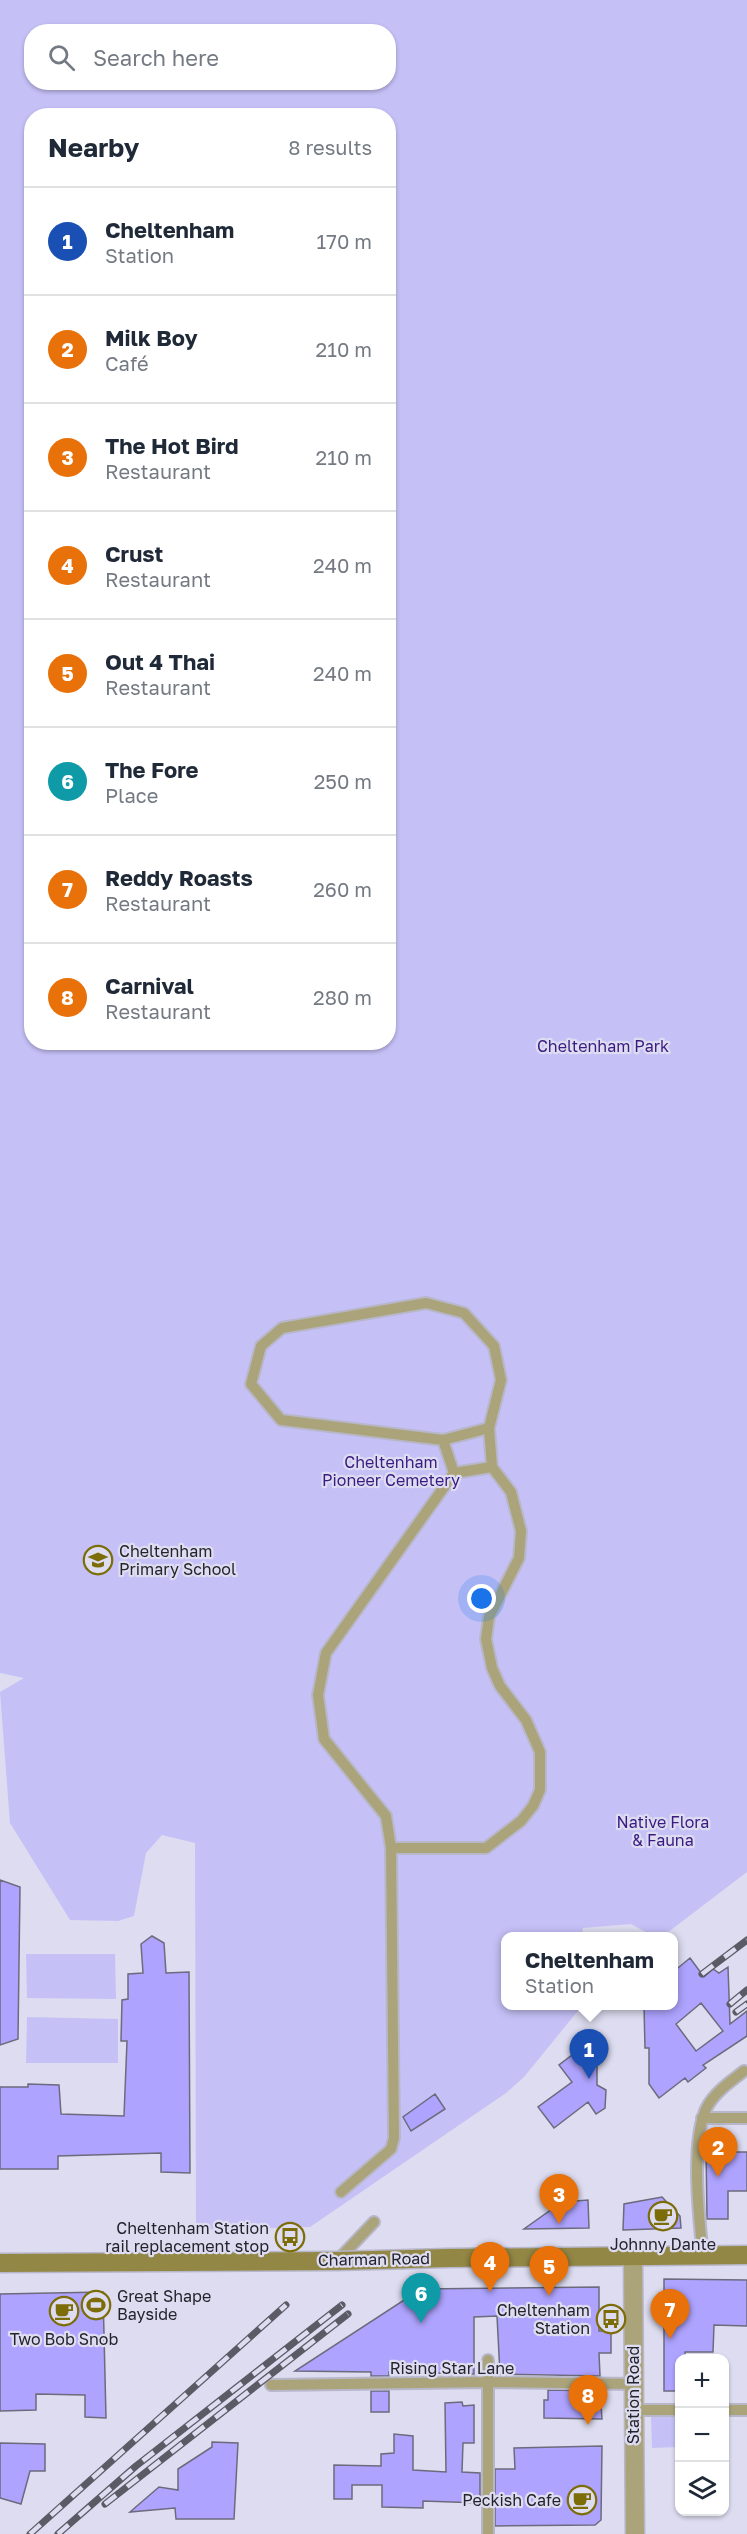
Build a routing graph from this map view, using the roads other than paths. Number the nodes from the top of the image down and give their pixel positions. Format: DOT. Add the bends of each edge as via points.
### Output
graph roads {
  1 [pos="489,1428"];
  2 [pos="443,1440"];
  3 [pos="492,1467"];
  4 [pos="454,1473"];
  5 [pos="391,1848"];
  6 [pos="744,2071"];
  7 [pos="702,2118"];
  8 [pos="747,2118"];
  9 [pos="341,2192"];
  10 [pos="374,2222"];
  11 [pos="747,2255"];
  12 [pos="704,2256"];
  13 [pos="633,2257"];
  14 [pos="337,2261"];
  15 [pos="0,2263"];
  16 [pos="488,2360"];
  17 [pos="488,2382"];
  18 [pos="633,2384"];
  19 [pos="271,2385"];
  20 [pos="633,2410"];
  21 [pos="675,2410"];
  22 [pos="729,2410"];
  23 [pos="747,2410"];
  24 [pos="488,2534"];
  25 [pos="635,2534"];
  1 -- 2 [label="lane"];
  1 -- 2 [label="lane" via="501,1380 494,1346 464,1313 426,1303 282,1328 261,1346 251,1384 281,1420"];
  1 -- 3 [label="lane"];
  2 -- 4 [label="lane"];
  3 -- 4 [label="lane"];
  3 -- 5 [label="lane" via="511,1492 521,1531 519,1557 489,1617 486,1639 500,1686 526,1720 540,1752 540,1790 521,1821 486,1848"];
  4 -- 5 [label="lane" via="326,1653 318,1695 324,1740 386,1816"];
  5 -- 9 [label="lane" via="393,2138 391,2149"];
  6 -- 7 [label="lane" via="715,2095"];
  7 -- 8 [label="lane"];
  7 -- 12 [label="lane" via="699,2193"];
  10 -- 14 [label="lane"];
  11 -- 12 [label="main road, Charman Road"];
  12 -- 13 [label="main road, Charman Road"];
  13 -- 14 [label="main road, Charman Road, bridge"];
  13 -- 18 [label="street, Station Road"];
  14 -- 15 [label="main road, Charman Road"];
  16 -- 17 [label="lane"];
  17 -- 18 [label="lane, Rising Star Lane"];
  17 -- 19 [label="lane, Rising Star Lane"];
  17 -- 24 [label="lane"];
  18 -- 20 [label="street, Station Road"];
  20 -- 21 [label="lane"];
  20 -- 25 [label="street, Station Road"];
  22 -- 23 [label="lane"];
}
